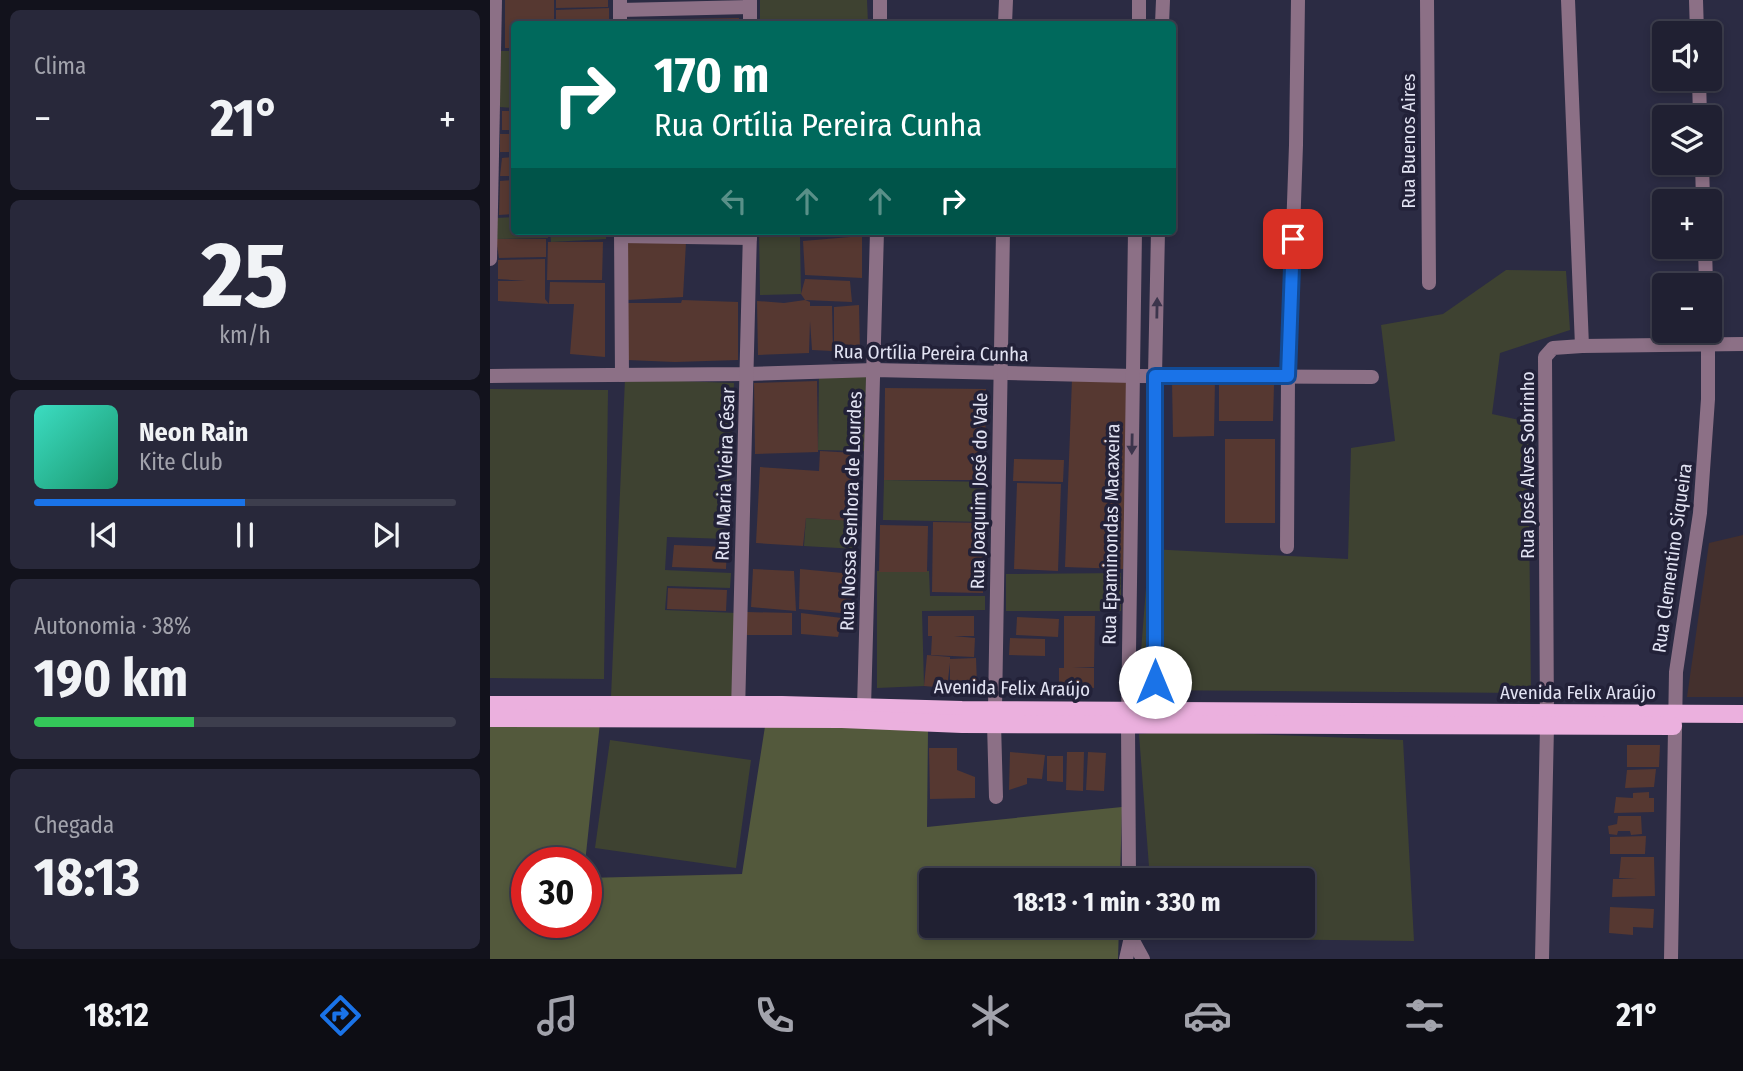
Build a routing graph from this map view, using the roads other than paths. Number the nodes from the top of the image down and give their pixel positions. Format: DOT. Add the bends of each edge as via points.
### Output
graph roads {
  1 [pos="495,0"];
  2 [pos="880,0"];
  3 [pos="1006,0"];
  4 [pos="1139,0"];
  5 [pos="1163,0"];
  6 [pos="1298,0"];
  7 [pos="1427,0"];
  8 [pos="1568,0"];
  9 [pos="1696,0"];
  10 [pos="750,4"];
  11 [pos="620,12"];
  12 [pos="880,21"];
  13 [pos="1006,21"];
  14 [pos="1139,21"];
  15 [pos="1163,21"];
  16 [pos="1697,21"];
  17 [pos="621,235"];
  18 [pos="750,235"];
  19 [pos="877,235"];
  20 [pos="1003,235"];
  21 [pos="1135,235"];
  22 [pos="1158,235"];
  23 [pos="490,259"];
  24 [pos="1429,283"];
  25 [pos="1722,340"];
  26 [pos="1652,341"];
  27 [pos="1708,343"];
  28 [pos="1743,344"];
  29 [pos="1581,345"];
  30 [pos="874,370"];
  31 [pos="1001,373"];
  32 [pos="747,374"];
  33 [pos="622,375"];
  34 [pos="490,376"];
  35 [pos="1133,376"];
  36 [pos="1155,376"];
  37 [pos="1288,376"];
  38 [pos="1372,377"];
  39 [pos="1287,547"];
  40 [pos="490,705"];
  41 [pos="864,708"];
  42 [pos="738,712"];
  43 [pos="1743,714"];
  44 [pos="995,716"];
  45 [pos="1128,717"];
  46 [pos="1156,717"];
  47 [pos="490,718"];
  48 [pos="1547,719"];
  49 [pos="1674,720"];
  50 [pos="1743,726"];
  51 [pos="996,797"];
  52 [pos="1129,868"];
  53 [pos="1130,938"];
  54 [pos="1133,938"];
  55 [pos="1128,959"];
  56 [pos="1143,959"];
  57 [pos="1542,959"];
  58 [pos="1671,959"];
  1 -- 23 [label="street"];
  2 -- 12 [label="street"];
  3 -- 13 [label="street"];
  4 -- 14 [label="street"];
  5 -- 15 [label="street"];
  6 -- 37 [label="street"];
  7 -- 24 [label="street, Rua Buenos Aires"];
  8 -- 29 [label="street"];
  9 -- 16 [label="street"];
  10 -- 11 [label="street"];
  17 -- 33 [label="street"];
  18 -- 32 [label="street, Rua Maria Vieira César"];
  19 -- 30 [label="street, Rua Nossa Senhora de Lourdes"];
  20 -- 31 [label="street, Rua Joaquim José do Vale"];
  21 -- 35 [label="street, Rua Epaminondas Macaxeira"];
  36 -- 22 [label="street, one-way"];
  25 -- 28 [label="street, Rua José Alves Sobrinho"];
  26 -- 29 [label="street, Rua José Alves Sobrinho"];
  27 -- 49 [label="street, Rua Clementino Siqueira" via="1700,513 1681,632"];
  29 -- 48 [label="street, Rua José Alves Sobrinho" via="1553,348 1545,357"];
  30 -- 31 [label="street, Rua Ortília Pereira Cunha"];
  30 -- 32 [label="street, Rua Ortília Pereira Cunha"];
  30 -- 41 [label="street, Rua Nossa Senhora de Lourdes"];
  31 -- 35 [label="street, Rua Ortília Pereira Cunha"];
  31 -- 44 [label="street, Rua Joaquim José do Vale"];
  32 -- 33 [label="street, Rua Ortília Pereira Cunha"];
  32 -- 42 [label="street, Rua Maria Vieira César"];
  33 -- 34 [label="street, Rua Ortília Pereira Cunha"];
  35 -- 36 [label="street, Rua Ortília Pereira Cunha"];
  35 -- 45 [label="street, Rua Epaminondas Macaxeira, one-way"];
  36 -- 37 [label="street, Rua Ortília Pereira Cunha"];
  36 -- 46 [label="street"];
  37 -- 38 [label="street, Rua Ortília Pereira Cunha"];
  37 -- 39 [label="street"];
  40 -- 42 [label="main road, Avenida Felix Araújo"];
  41 -- 42 [label="main road, Avenida Felix Araújo"];
  41 -- 44 [label="main road, Avenida Felix Araújo"];
  42 -- 44 [label="main road, Avenida Felix Araújo"];
  42 -- 47 [label="main road, Avenida Felix Araújo"];
  43 -- 49 [label="main road, Avenida Felix Araújo"];
  44 -- 45 [label="main road, Avenida Felix Araújo"];
  44 -- 51 [label="street, Rua Joaquim José do Vale"];
  45 -- 46 [label="main road, Avenida Felix Araújo"];
  45 -- 52 [label="street, Rua Epaminondas Macaxeira"];
  46 -- 48 [label="main road, Avenida Felix Araújo"];
  48 -- 49 [label="main road, Avenida Felix Araújo"];
  48 -- 57 [label="street, Rua José Alves Sobrinho"];
  49 -- 50 [label="main road, Avenida Felix Araújo"];
  49 -- 58 [label="street, Rua Clementino Siqueira"];
  53 -- 55 [label="street"];
  54 -- 56 [label="street"];
}
